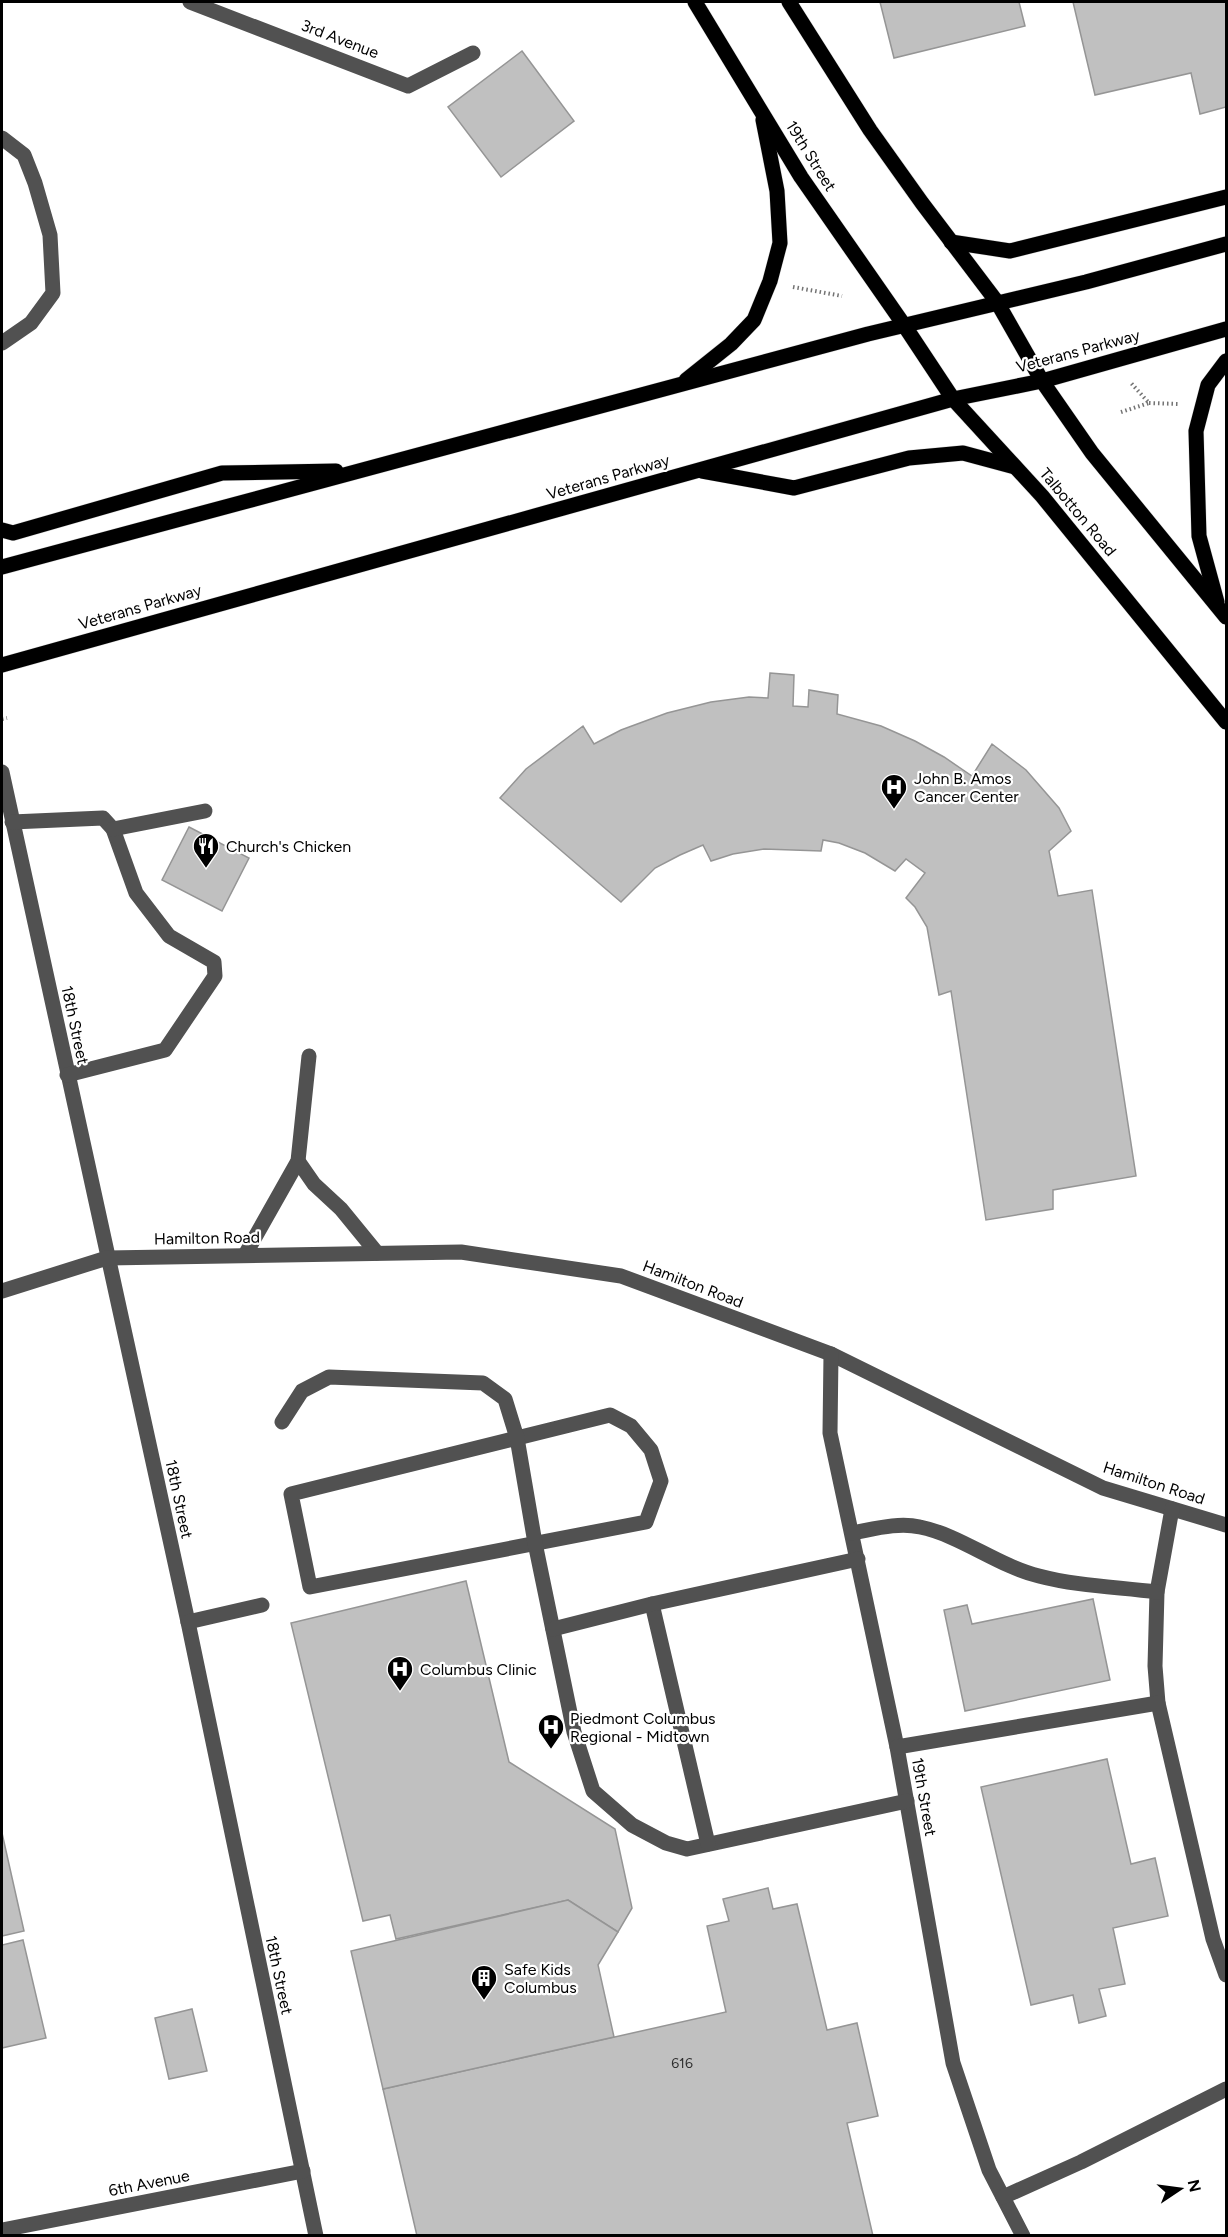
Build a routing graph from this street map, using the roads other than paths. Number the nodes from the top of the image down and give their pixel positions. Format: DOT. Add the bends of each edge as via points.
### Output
graph roads {
  1 [pos="190,2"];
  2 [pos="695,2"];
  3 [pos="789,2"];
  4 [pos="473,53"];
  5 [pos="761,108"];
  6 [pos="2,138"];
  7 [pos="1227,197"];
  8 [pos="951,242"];
  9 [pos="1227,244"];
  10 [pos="997,302"];
  11 [pos="904,325"];
  12 [pos="1227,329"];
  13 [pos="2,343"];
  14 [pos="1227,361"];
  15 [pos="1042,381"];
  16 [pos="679,385"];
  17 [pos="953,399"];
  18 [pos="1015,467"];
  19 [pos="699,470"];
  20 [pos="360,471"];
  21 [pos="2,530"];
  22 [pos="2,567"];
  23 [pos="1223,612"];
  24 [pos="2,665"];
  25 [pos="1227,722"];
  26 [pos="2,772"];
  27 [pos="205,811"];
  28 [pos="12,822"];
  29 [pos="113,829"];
  30 [pos="309,1056"];
  31 [pos="67,1074"];
  32 [pos="298,1161"];
  33 [pos="377,1253"];
  34 [pos="245,1256"];
  35 [pos="107,1258"];
  36 [pos="2,1291"];
  37 [pos="831,1354"];
  38 [pos="282,1422"];
  39 [pos="518,1438"];
  40 [pos="1172,1509"];
  41 [pos="1227,1525"];
  42 [pos="852,1533"];
  43 [pos="535,1543"];
  44 [pos="858,1559"];
  45 [pos="1157,1592"];
  46 [pos="652,1604"];
  47 [pos="262,1605"];
  48 [pos="188,1622"];
  49 [pos="553,1629"];
  50 [pos="1158,1703"];
  51 [pos="897,1747"];
  52 [pos="907,1801"];
  53 [pos="708,1844"];
  54 [pos="1227,1975"];
  55 [pos="1227,2089"];
  56 [pos="303,2171"];
  57 [pos="1003,2197"];
  58 [pos="2,2230"];
  59 [pos="316,2235"];
  60 [pos="1023,2235"];
  1 -- 4 [label="street, 3rd Avenue" via="408,86"];
  2 -- 5 [label="main road, 19th Street"];
  3 -- 8 [label="main road" via="870,130"];
  5 -- 11 [label="main road, 19th Street" via="801,177"];
  5 -- 16 [label="main road" via="777,191 780,243 770,281 754,320 731,344"];
  6 -- 13 [label="street" via="24,155 35,183 50,236 53,293 31,323"];
  7 -- 8 [label="main road" via="1010,252"];
  8 -- 10 [label="main road"];
  9 -- 10 [label="main road"];
  10 -- 11 [label="main road"];
  10 -- 15 [label="main road"];
  11 -- 16 [label="main road"];
  11 -- 17 [label="main road, Talbotton Road"];
  12 -- 15 [label="main road, Veterans Parkway"];
  14 -- 23 [label="main road" via="1208,385 1196,431 1199,536"];
  15 -- 17 [label="main road, Veterans Parkway"];
  15 -- 23 [label="main road" via="1092,453"];
  16 -- 20 [label="main road"];
  17 -- 18 [label="main road, Talbotton Road"];
  17 -- 19 [label="main road, Veterans Parkway"];
  18 -- 19 [label="main road" via="963,453 909,458 794,488"];
  18 -- 25 [label="main road, Talbotton Road"];
  19 -- 24 [label="main road, Veterans Parkway"];
  20 -- 21 [label="main road" via="222,473 13,533"];
  20 -- 22 [label="main road"];
  26 -- 28 [label="street, 18th Street"];
  27 -- 29 [label="street"];
  28 -- 29 [label="street" via="103,818"];
  28 -- 31 [label="street, 18th Street"];
  29 -- 31 [label="street" via="136,893 169,936 214,962 215,976 165,1050"];
  30 -- 32 [label="street"];
  31 -- 35 [label="street, 18th Street"];
  32 -- 33 [label="street"];
  32 -- 34 [label="street"];
  33 -- 34 [label="street, Hamilton Road"];
  33 -- 37 [label="street, Hamilton Road" via="461,1252 621,1276"];
  34 -- 35 [label="street, Hamilton Road"];
  35 -- 36 [label="street, Hamilton Road"];
  35 -- 48 [label="street, 18th Street"];
  37 -- 40 [label="street, Hamilton Road" via="1103,1488"];
  37 -- 42 [label="street, 19th Street" via="830,1434"];
  38 -- 39 [label="street" via="302,1391 329,1377 483,1383 505,1400"];
  39 -- 43 [label="street"];
  39 -- 43 [label="street" via="610,1415 632,1426 651,1450 661,1481 646,1522"];
  39 -- 43 [label="street" via="291,1494 310,1587"];
  40 -- 41 [label="street, Hamilton Road"];
  40 -- 45 [label="street"];
  42 -- 44 [label="street, 19th Street"];
  42 -- 45 [label="street" via="887,1526 919,1527 936,1531 1017,1570"];
  43 -- 49 [label="street"];
  44 -- 46 [label="street"];
  44 -- 51 [label="street, 19th Street"];
  45 -- 50 [label="street"];
  46 -- 49 [label="street"];
  46 -- 53 [label="street"];
  47 -- 48 [label="street"];
  48 -- 56 [label="street, 18th Street"];
  49 -- 53 [label="street" via="574,1732 593,1791 632,1825 666,1843 687,1849"];
  50 -- 51 [label="street"];
  50 -- 54 [label="street" via="1213,1940"];
  51 -- 52 [label="street, 19th Street"];
  52 -- 53 [label="street"];
  52 -- 57 [label="street, 19th Street" via="953,2063 989,2170"];
  55 -- 57 [label="street"];
  56 -- 58 [label="street, 6th Avenue"];
  56 -- 59 [label="street, 18th Street"];
  57 -- 60 [label="street, 19th Street"];
}
